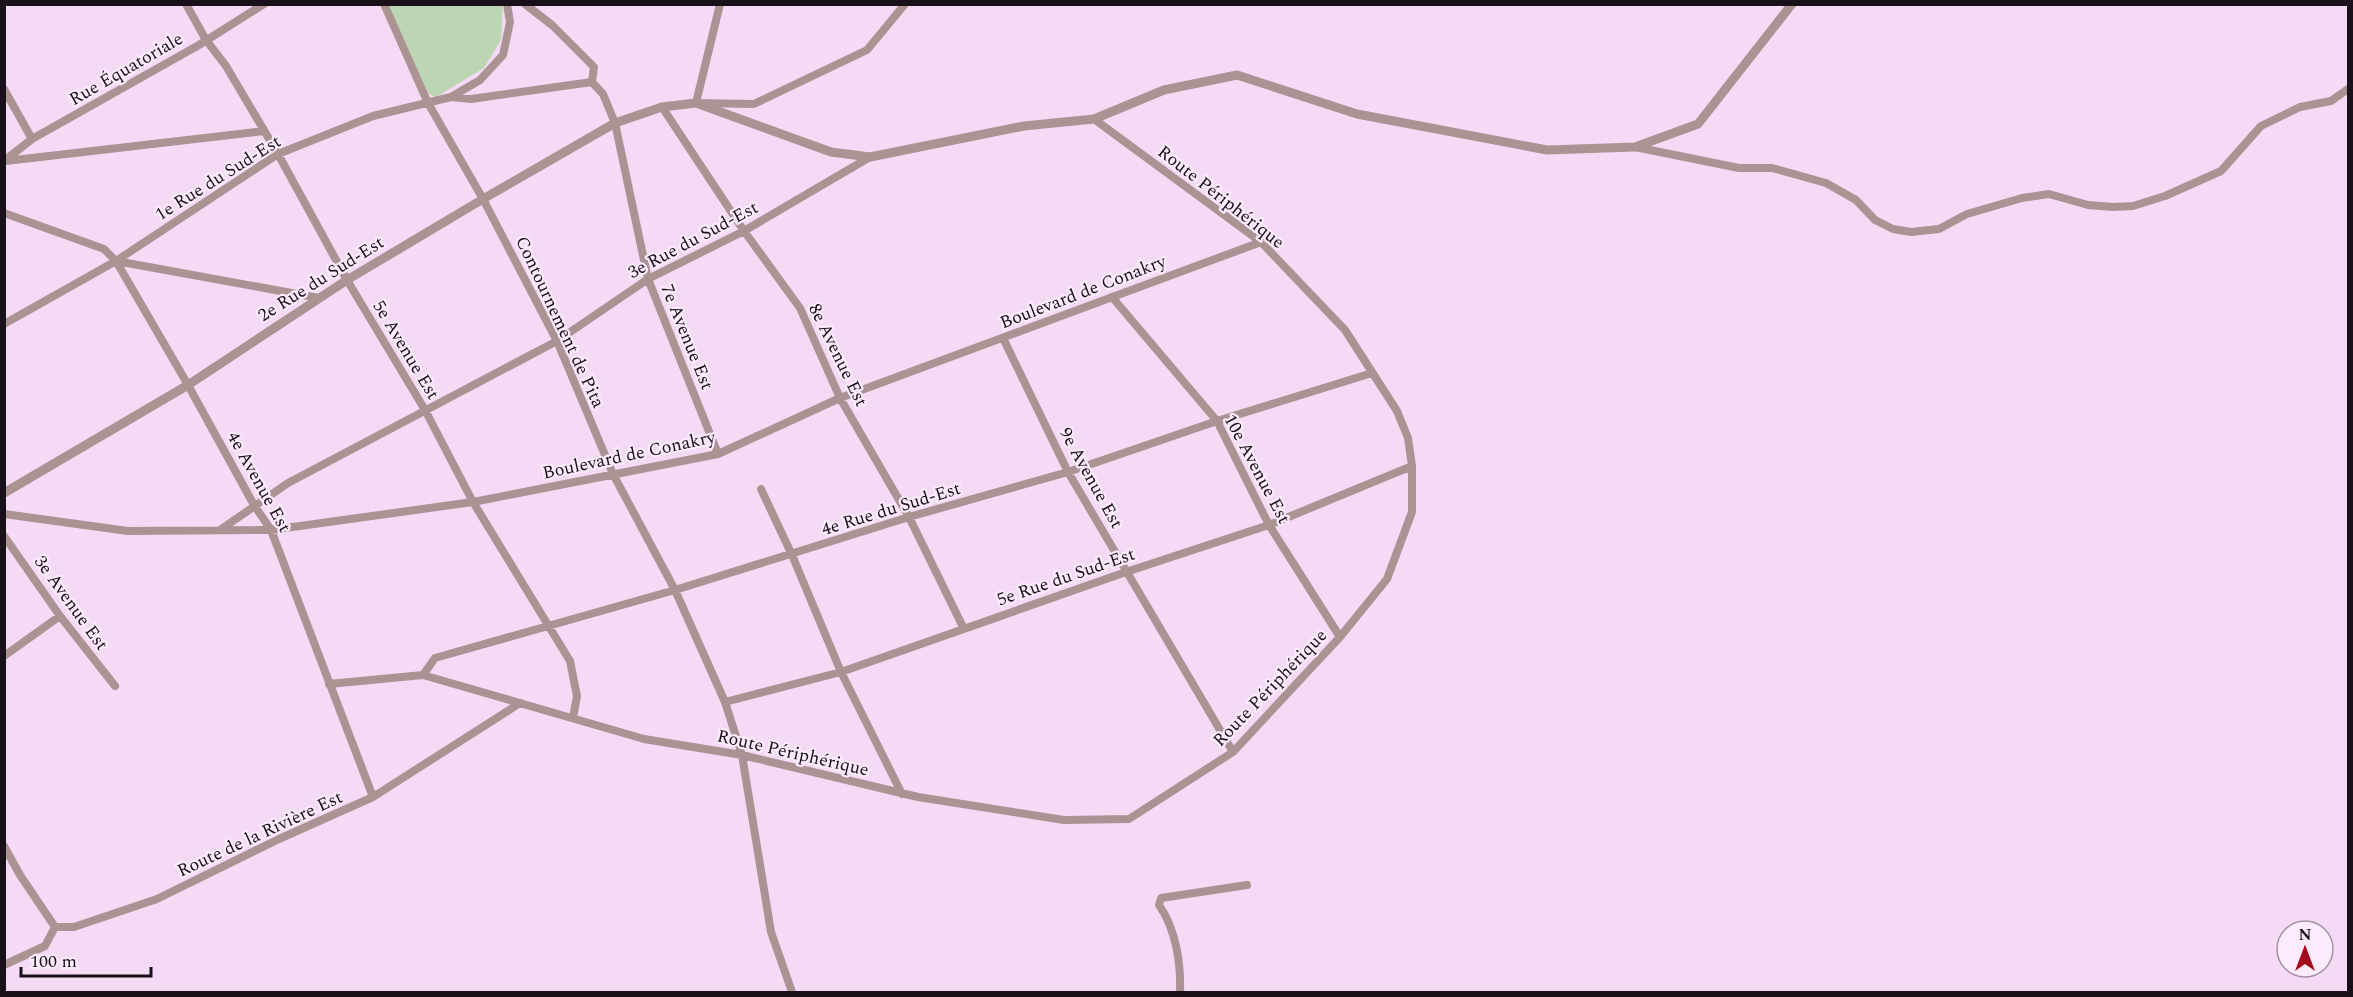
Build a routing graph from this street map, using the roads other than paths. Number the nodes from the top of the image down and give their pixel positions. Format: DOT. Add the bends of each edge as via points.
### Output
graph roads {
  1 [pos="186,4"];
  2 [pos="264,4"];
  3 [pos="384,4"];
  4 [pos="507,4"];
  5 [pos="525,4"];
  6 [pos="720,4"];
  7 [pos="905,4"];
  8 [pos="1792,4"];
  9 [pos="206,40"];
  10 [pos="592,82"];
  11 [pos="4,89"];
  12 [pos="2349,90"];
  13 [pos="452,97"];
  14 [pos="428,103"];
  15 [pos="696,103"];
  16 [pos="662,107"];
  17 [pos="1094,119"];
  18 [pos="615,123"];
  19 [pos="264,130"];
  20 [pos="33,139"];
  21 [pos="1635,147"];
  22 [pos="278,154"];
  23 [pos="870,157"];
  24 [pos="5,161"];
  25 [pos="483,199"];
  26 [pos="4,213"];
  27 [pos="744,231"];
  28 [pos="1261,242"];
  29 [pos="116,261"];
  30 [pos="347,279"];
  31 [pos="648,279"];
  32 [pos="1112,297"];
  33 [pos="319,298"];
  34 [pos="4,324"];
  35 [pos="1003,338"];
  36 [pos="557,341"];
  37 [pos="1372,373"];
  38 [pos="188,385"];
  39 [pos="840,399"];
  40 [pos="425,410"];
  41 [pos="1217,421"];
  42 [pos="718,454"];
  43 [pos="1412,466"];
  44 [pos="1068,472"];
  45 [pos="613,474"];
  46 [pos="761,489"];
  47 [pos="4,493"];
  48 [pos="473,502"];
  49 [pos="254,505"];
  50 [pos="4,514"];
  51 [pos="909,517"];
  52 [pos="1269,525"];
  53 [pos="220,530"];
  54 [pos="271,530"];
  55 [pos="4,536"];
  56 [pos="792,555"];
  57 [pos="1126,572"];
  58 [pos="675,590"];
  59 [pos="60,616"];
  60 [pos="547,625"];
  61 [pos="964,629"];
  62 [pos="1340,637"];
  63 [pos="4,656"];
  64 [pos="841,672"];
  65 [pos="423,675"];
  66 [pos="329,684"];
  67 [pos="115,686"];
  68 [pos="725,702"];
  69 [pos="520,703"];
  70 [pos="573,718"];
  71 [pos="1233,752"];
  72 [pos="742,755"];
  73 [pos="902,794"];
  74 [pos="373,797"];
  75 [pos="4,846"];
  76 [pos="1247,885"];
  77 [pos="55,927"];
  78 [pos="4,965"];
  79 [pos="792,993"];
  80 [pos="1180,993"];
  1 -- 9 [label="street, 5e Avenue Est"];
  2 -- 9 [label="street, Rue Équatoriale"];
  3 -- 14 [label="street, Contournement de Pita"];
  4 -- 13 [label="street, 1e Rue du Sud-Est" via="510,22 503,55 480,80"];
  5 -- 10 [label="street, 7e Avenue Est" via="594,67"];
  6 -- 15 [label="street"];
  7 -- 15 [label="street" via="867,50 774,95 753,104"];
  8 -- 21 [label="street" via="1698,124"];
  9 -- 19 [label="street, 5e Avenue Est"];
  9 -- 20 [label="street, Rue Équatoriale"];
  10 -- 13 [label="street" via="471,99"];
  10 -- 18 [label="street, 7e Avenue Est" via="603,94"];
  11 -- 20 [label="street"];
  12 -- 21 [label="street" via="2331,101 2300,107 2261,126 2222,171 2165,196 2133,206 2113,207 2040,195 1967,214 1938,229 1911,232 1875,220 1856,200 1826,183 1772,168 1739,168"];
  13 -- 14 [label="street, 1e Rue du Sud-Est"];
  14 -- 22 [label="street, 1e Rue du Sud-Est" via="373,116"];
  14 -- 25 [label="street, Contournement de Pita"];
  15 -- 16 [label="street, 2e Rue du Sud-Est"];
  15 -- 23 [label="street" via="831,152"];
  16 -- 18 [label="street, 2e Rue du Sud-Est"];
  16 -- 27 [label="street, 8e Avenue Est"];
  17 -- 21 [label="street" via="1164,90 1237,75 1357,114 1547,150"];
  17 -- 23 [label="street" via="1024,126"];
  17 -- 28 [label="street, Route Périphérique"];
  18 -- 25 [label="street, 2e Rue du Sud-Est"];
  18 -- 31 [label="street, 7e Avenue Est"];
  19 -- 22 [label="street, 5e Avenue Est"];
  19 -- 24 [label="street"];
  20 -- 24 [label="street, Rue Équatoriale"];
  22 -- 29 [label="street, 1e Rue du Sud-Est"];
  22 -- 30 [label="street, 5e Avenue Est"];
  23 -- 27 [label="street, 3e Rue du Sud-Est"];
  25 -- 30 [label="street, 2e Rue du Sud-Est"];
  25 -- 36 [label="street, Contournement de Pita"];
  26 -- 29 [label="street" via="104,249"];
  27 -- 31 [label="street, 3e Rue du Sud-Est"];
  27 -- 39 [label="street, 8e Avenue Est" via="800,308"];
  28 -- 32 [label="street, Boulevard de Conakry"];
  28 -- 37 [label="street, Route Périphérique" via="1346,330"];
  29 -- 33 [label="street"];
  29 -- 34 [label="street, 1e Rue du Sud-Est"];
  29 -- 38 [label="street, 4e Avenue Est"];
  30 -- 33 [label="street, 2e Rue du Sud-Est"];
  30 -- 40 [label="street, 5e Avenue Est"];
  31 -- 36 [label="street, 3e Rue du Sud-Est"];
  31 -- 42 [label="street, 7e Avenue Est"];
  32 -- 35 [label="street, Boulevard de Conakry"];
  32 -- 41 [label="street, 10e Avenue Est"];
  33 -- 38 [label="street, 2e Rue du Sud-Est"];
  35 -- 39 [label="street, Boulevard de Conakry"];
  35 -- 44 [label="street, 9e Avenue Est"];
  36 -- 40 [label="street, 3e Rue du Sud-Est"];
  36 -- 45 [label="street, Contournement de Pita"];
  37 -- 41 [label="street, 4e Rue du Sud-Est"];
  37 -- 43 [label="street, Route Périphérique" via="1397,411 1408,438"];
  38 -- 47 [label="street, 2e Rue du Sud-Est"];
  38 -- 49 [label="street, 4e Avenue Est"];
  39 -- 42 [label="street, Boulevard de Conakry"];
  39 -- 51 [label="street, 8e Avenue Est"];
  40 -- 48 [label="street, 5e Avenue Est"];
  40 -- 49 [label="street, 3e Rue du Sud-Est"];
  41 -- 44 [label="street, 4e Rue du Sud-Est"];
  41 -- 52 [label="street, 10e Avenue Est"];
  42 -- 45 [label="street, Boulevard de Conakry"];
  43 -- 52 [label="street, 5e Rue du Sud-Est"];
  43 -- 62 [label="street, Route Périphérique" via="1412,512 1387,579"];
  44 -- 51 [label="street, 4e Rue du Sud-Est"];
  44 -- 57 [label="street, 9e Avenue Est"];
  45 -- 48 [label="street, Boulevard de Conakry"];
  45 -- 58 [label="street, Contournement de Pita"];
  46 -- 56 [label="street"];
  48 -- 54 [label="street, Boulevard de Conakry"];
  48 -- 60 [label="street, 5e Avenue Est"];
  49 -- 53 [label="street, 3e Rue du Sud-Est"];
  49 -- 54 [label="street, 4e Avenue Est"];
  50 -- 53 [label="street, Boulevard de Conakry" via="128,531"];
  51 -- 56 [label="street, 4e Rue du Sud-Est"];
  51 -- 61 [label="street, 8e Avenue Est"];
  52 -- 57 [label="street, 5e Rue du Sud-Est"];
  52 -- 62 [label="street, 10e Avenue Est"];
  53 -- 54 [label="street, Boulevard de Conakry"];
  54 -- 66 [label="street, 4e Avenue Est"];
  55 -- 59 [label="street, 3e Avenue Est"];
  56 -- 58 [label="street, 4e Rue du Sud-Est"];
  56 -- 64 [label="street"];
  57 -- 61 [label="street, 5e Rue du Sud-Est"];
  57 -- 71 [label="street, 9e Avenue Est"];
  58 -- 60 [label="street, 4e Rue du Sud-Est"];
  58 -- 68 [label="street, Contournement de Pita"];
  59 -- 63 [label="street"];
  59 -- 67 [label="street, 3e Avenue Est"];
  60 -- 65 [label="street, 4e Rue du Sud-Est" via="435,658"];
  60 -- 70 [label="street, 5e Avenue Est" via="570,661 577,696"];
  61 -- 64 [label="street, 5e Rue du Sud-Est"];
  62 -- 71 [label="street, Route Périphérique"];
  64 -- 68 [label="street, 5e Rue du Sud-Est"];
  64 -- 73 [label="street"];
  65 -- 66 [label="street, Route Périphérique"];
  65 -- 69 [label="street, Route Périphérique"];
  66 -- 74 [label="street, 4e Avenue Est"];
  68 -- 72 [label="street, Contournement de Pita"];
  69 -- 70 [label="street, Route Périphérique"];
  69 -- 74 [label="street, Route de la Rivière Est"];
  70 -- 72 [label="street, Route Périphérique" via="644,739"];
  71 -- 73 [label="street, Route Périphérique" via="1129,819 1064,820"];
  72 -- 73 [label="street, Route Périphérique"];
  72 -- 79 [label="street, Contournement de Pita" via="771,932"];
  74 -- 77 [label="street, Route de la Rivière Est" via="279,838 158,899 74,927"];
  75 -- 77 [label="street"];
  76 -- 80 [label="street" via="1161,898 1159,905 1174,941"];
  77 -- 78 [label="street" via="45,946"];
}
